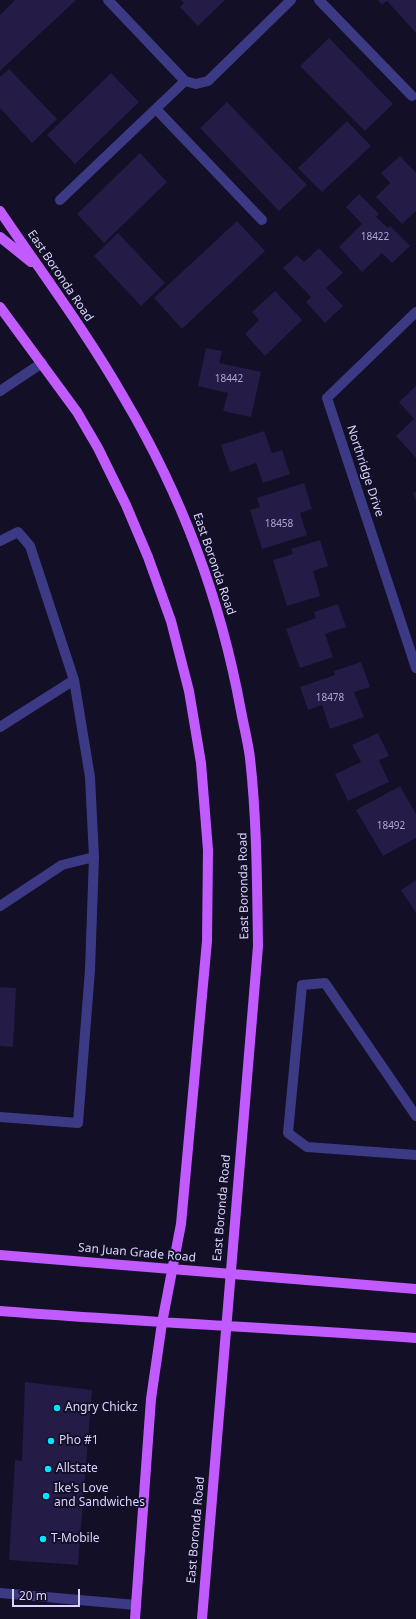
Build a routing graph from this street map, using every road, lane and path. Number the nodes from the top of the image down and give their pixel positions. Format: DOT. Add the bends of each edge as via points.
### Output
graph roads {
  1 [pos="108,0"];
  2 [pos="292,0"];
  3 [pos="319,0"];
  4 [pos="185,81"];
  5 [pos="412,96"];
  6 [pos="156,109"];
  7 [pos="60,200"];
  8 [pos="0,211"];
  9 [pos="262,220"];
  10 [pos="0,237"];
  11 [pos="40,269"];
  12 [pos="0,306"];
  13 [pos="416,312"];
  14 [pos="42,364"];
  15 [pos="0,392"];
  16 [pos="0,541"];
  17 [pos="416,668"];
  18 [pos="74,680"];
  19 [pos="0,727"];
  20 [pos="94,857"];
  21 [pos="0,906"];
  22 [pos="416,1116"];
  23 [pos="0,1117"];
  24 [pos="416,1155"];
  25 [pos="0,1255"];
  26 [pos="172,1269"];
  27 [pos="230,1274"];
  28 [pos="416,1289"];
  29 [pos="0,1311"];
  30 [pos="162,1323"];
  31 [pos="226,1325"];
  32 [pos="416,1338"];
  33 [pos="0,1593"];
  34 [pos="136,1605"];
  35 [pos="135,1619"];
  36 [pos="202,1619"];
  1 -- 4 [label="street"];
  2 -- 4 [label="street" via="208,81 196,84"];
  3 -- 5 [label="street"];
  4 -- 6 [label="street"];
  6 -- 7 [label="street"];
  6 -- 9 [label="street"];
  8 -- 11 [label="main road, East Boronda Road"];
  10 -- 11 [label="main road"];
  11 -- 27 [label="main road, East Boronda Road" via="124,397 182,510 222,626 250,756 255,814 258,946"];
  12 -- 14 [label="main road"];
  13 -- 17 [label="street, Northridge Drive" via="328,398"];
  14 -- 15 [label="street"];
  14 -- 26 [label="main road" via="77,412 98,448 148,557 170,621 189,691 201,763 208,850 208,925 181,1224"];
  16 -- 18 [label="street" via="18,532 30,546"];
  18 -- 19 [label="street"];
  18 -- 20 [label="street" via="90,777"];
  20 -- 21 [label="street" via="62,865"];
  20 -- 23 [label="street" via="90,970 78,1123"];
  22 -- 24 [label="street" via="325,983 302,985 288,1133 307,1147"];
  25 -- 26 [label="main road, San Juan Grade Road"];
  26 -- 27 [label="main road, San Juan Grade Road"];
  26 -- 30 [label="main road"];
  27 -- 28 [label="main road, San Juan Grade Road"];
  27 -- 31 [label="main road, East Boronda Road"];
  29 -- 30 [label="main road"];
  30 -- 31 [label="main road"];
  30 -- 34 [label="main road" via="151,1399"];
  31 -- 32 [label="main road"];
  31 -- 36 [label="main road, East Boronda Road"];
  33 -- 34 [label="street"];
  34 -- 35 [label="main road"];
}
